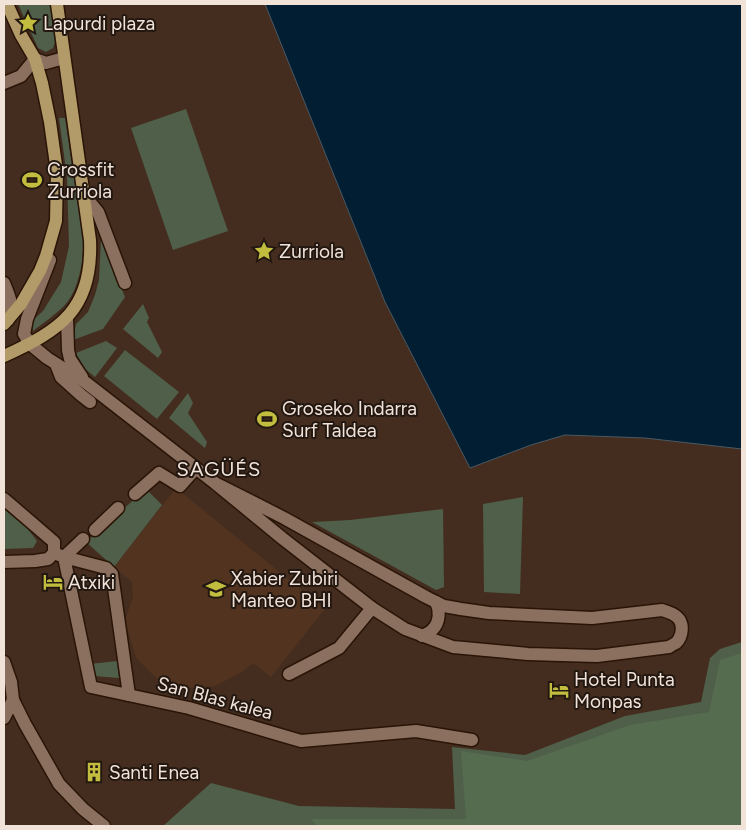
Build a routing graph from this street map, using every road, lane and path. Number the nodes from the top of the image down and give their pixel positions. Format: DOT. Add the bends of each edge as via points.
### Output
graph roads {
  1 [pos="7,4"];
  2 [pos="57,4"];
  3 [pos="64,58"];
  4 [pos="35,59"];
  5 [pos="4,84"];
  6 [pos="84,195"];
  7 [pos="56,221"];
  8 [pos="4,283"];
  9 [pos="125,283"];
  10 [pos="67,317"];
  11 [pos="6,322"];
  12 [pos="30,344"];
  13 [pos="4,356"];
  14 [pos="56,364"];
  15 [pos="85,382"];
  16 [pos="90,402"];
  17 [pos="196,468"];
  18 [pos="135,494"];
  19 [pos="4,499"];
  20 [pos="118,508"];
  21 [pos="261,513"];
  22 [pos="95,530"];
  23 [pos="83,539"];
  24 [pos="59,555"];
  25 [pos="4,562"];
  26 [pos="436,602"];
  27 [pos="372,608"];
  28 [pos="422,636"];
  29 [pos="4,662"];
  30 [pos="289,674"];
  31 [pos="129,695"];
  32 [pos="13,700"];
  33 [pos="4,718"];
  34 [pos="472,740"];
  35 [pos="104,826"];
  1 -- 4 [label="main road"];
  2 -- 3 [label="main road"];
  3 -- 4 [label="street" via="46,63"];
  3 -- 6 [label="main road"];
  4 -- 5 [label="street" via="21,76"];
  4 -- 7 [label="main road" via="50,122 57,172"];
  6 -- 9 [label="street" via="98,212"];
  6 -- 10 [label="main road" via="90,267 84,291"];
  7 -- 11 [label="main road" via="40,272"];
  7 -- 12 [label="street" via="53,254 24,334"];
  8 -- 11 [label="street" via="11,300"];
  10 -- 12 [label="main road"];
  10 -- 15 [label="street" via="70,358"];
  12 -- 13 [label="main road"];
  12 -- 14 [label="street"];
  14 -- 15 [label="street"];
  14 -- 16 [label="street" via="61,376"];
  15 -- 17 [label="street"];
  17 -- 18 [label="street" via="180,486 159,473"];
  17 -- 21 [label="street"];
  19 -- 24 [label="street" via="54,542"];
  20 -- 22 [label="street"];
  21 -- 26 [label="street"];
  21 -- 27 [label="street"];
  23 -- 24 [label="street"];
  24 -- 25 [label="street" via="35,562"];
  24 -- 31 [label="street, San Blas kalea" via="91,687"];
  24 -- 31 [label="street" via="106,568 112,574"];
  26 -- 28 [label="street" via="437,623 433,630"];
  26 -- 28 [label="street" via="461,610 489,613 592,618 662,610 679,618 681,635 669,647 597,656 453,647"];
  27 -- 28 [label="street"];
  27 -- 30 [label="street" via="339,648"];
  29 -- 32 [label="street"];
  31 -- 34 [label="street, San Blas kalea" via="189,708 301,740 416,731"];
  32 -- 33 [label="street"];
  32 -- 35 [label="street" via="59,784"];
}
